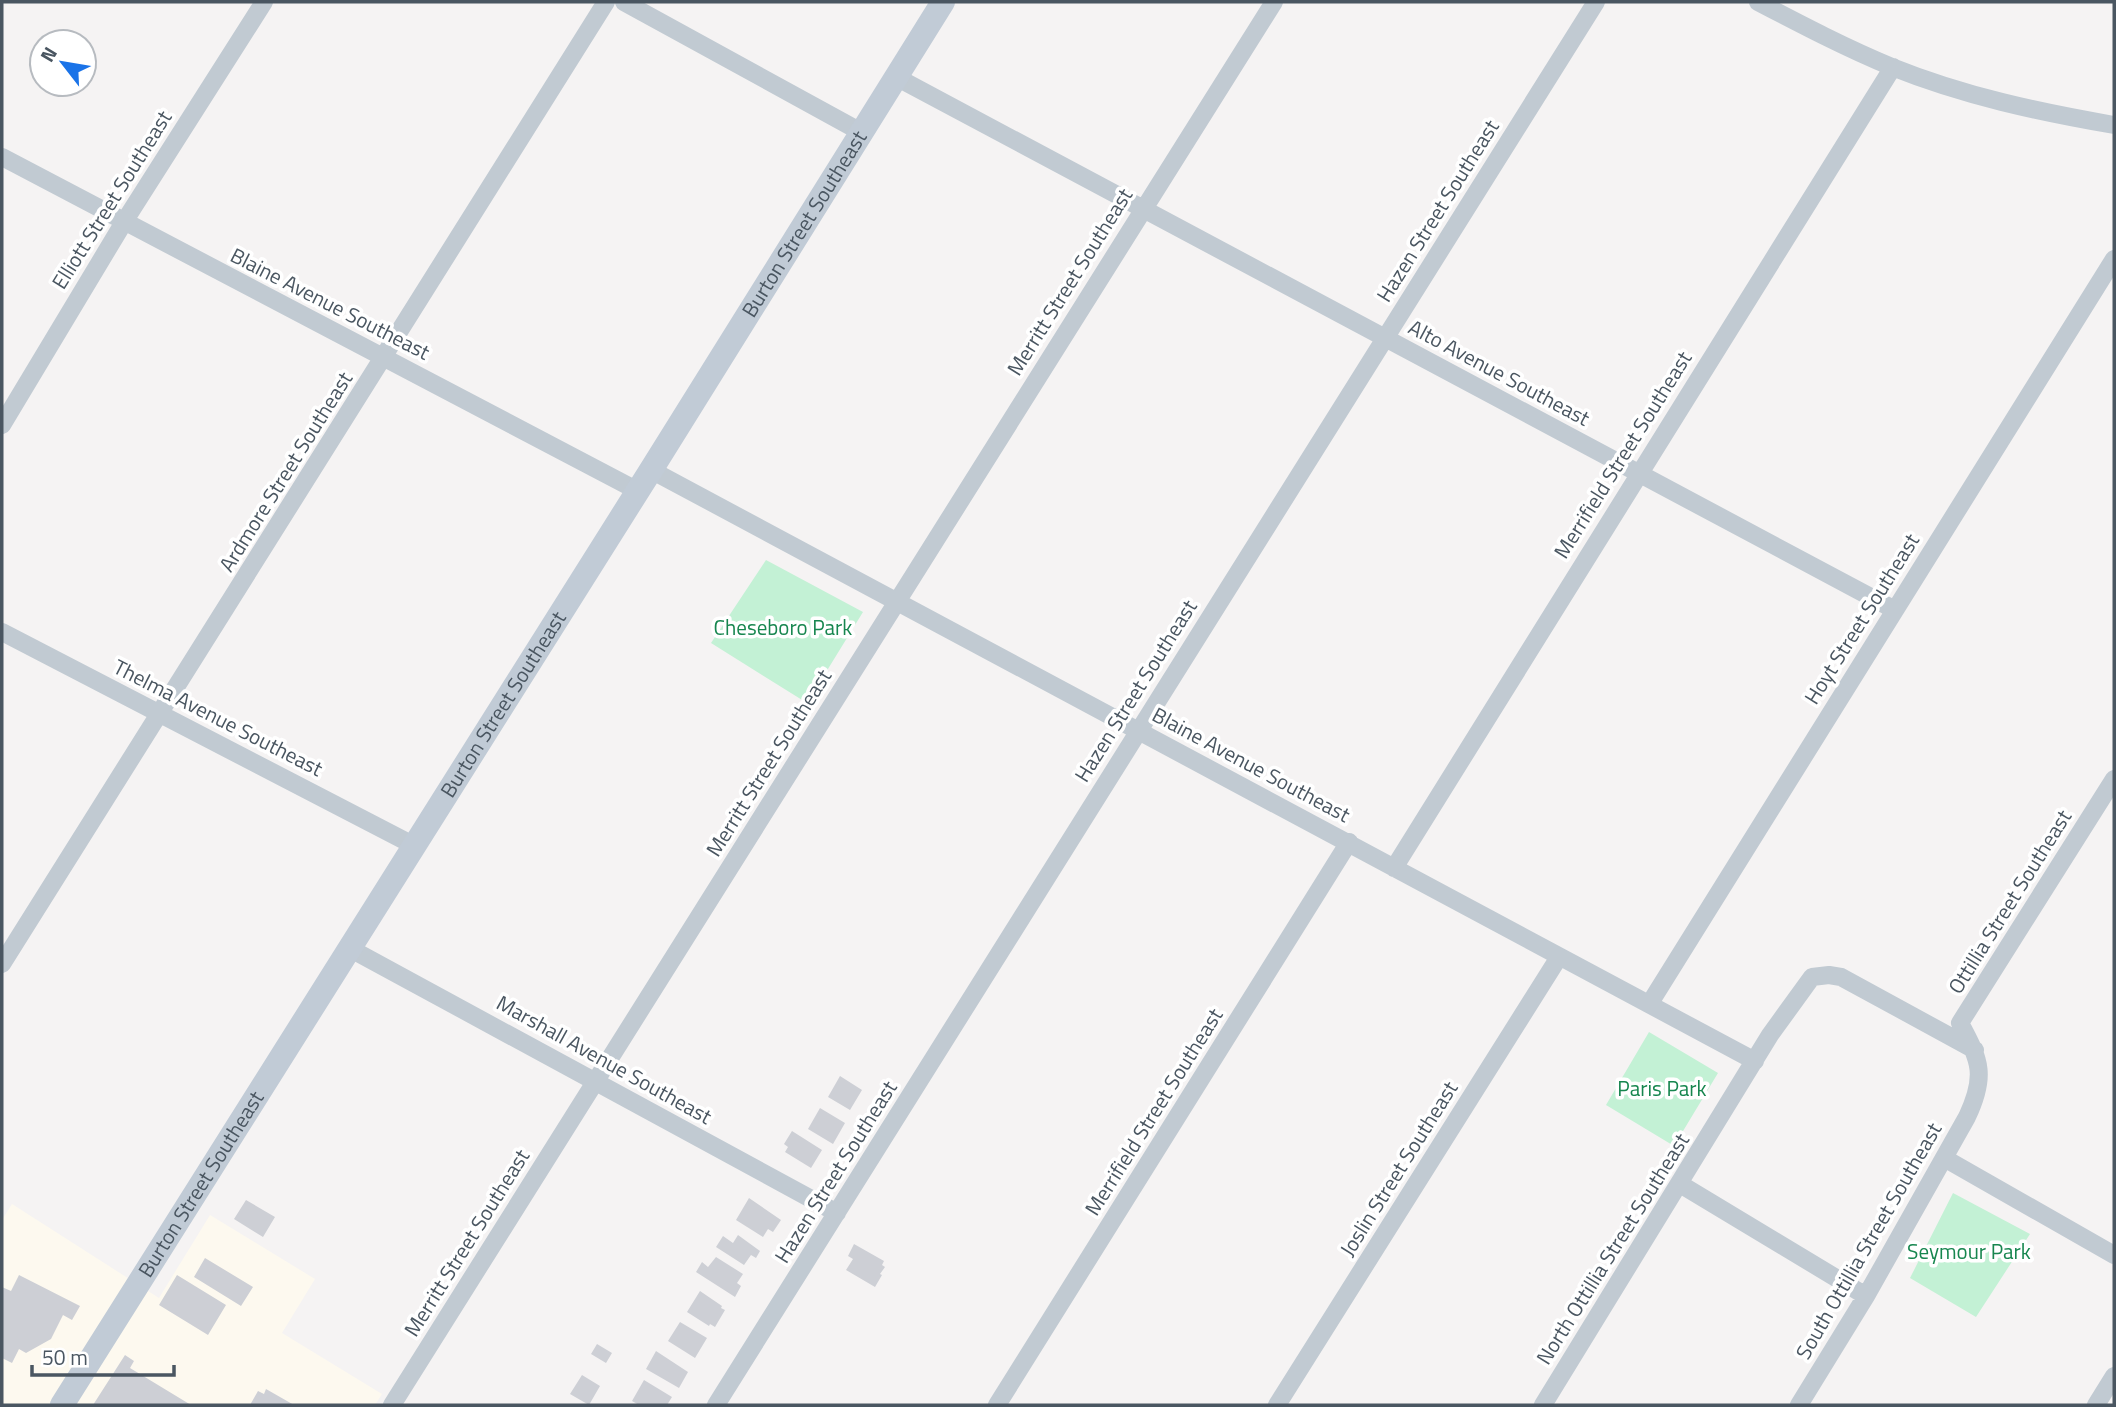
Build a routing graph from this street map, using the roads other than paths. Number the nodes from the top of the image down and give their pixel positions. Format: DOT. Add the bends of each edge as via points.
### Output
graph roads {
  1 [pos="264,2"];
  2 [pos="606,2"];
  3 [pos="624,2"];
  4 [pos="943,2"];
  5 [pos="1274,2"];
  6 [pos="1596,2"];
  7 [pos="1758,2"];
  8 [pos="1893,67"];
  9 [pos="896,77"];
  10 [pos="2114,125"];
  11 [pos="862,132"];
  12 [pos="2,157"];
  13 [pos="1143,209"];
  14 [pos="124,222"];
  15 [pos="2114,259"];
  16 [pos="1386,338"];
  17 [pos="385,357"];
  18 [pos="2,425"];
  19 [pos="1637,473"];
  20 [pos="645,480"];
  21 [pos="897,603"];
  22 [pos="1895,610"];
  23 [pos="2,632"];
  24 [pos="160,714"];
  25 [pos="1138,732"];
  26 [pos="2114,779"];
  27 [pos="1349,842"];
  28 [pos="413,845"];
  29 [pos="1394,868"];
  30 [pos="349,948"];
  31 [pos="1559,957"];
  32 [pos="2,964"];
  33 [pos="1650,1003"];
  34 [pos="1975,1050"];
  35 [pos="1755,1061"];
  36 [pos="596,1082"];
  37 [pos="1944,1158"];
  38 [pos="1679,1184"];
  39 [pos="837,1213"];
  40 [pos="2114,1255"];
  41 [pos="1866,1296"];
  42 [pos="2114,1376"];
  43 [pos="62,1405"];
  44 [pos="392,1405"];
  45 [pos="716,1405"];
  46 [pos="997,1405"];
  47 [pos="1277,1405"];
  48 [pos="1543,1405"];
  49 [pos="1799,1405"];
  50 [pos="2096,1405"];
  1 -- 14 [label="street, Elliott Street Southeast"];
  2 -- 17 [label="street, Ardmore Street Southeast"];
  3 -- 11 [label="street"];
  4 -- 9 [label="main road, Burton Street Southeast"];
  5 -- 13 [label="street, Merritt Street Southeast"];
  6 -- 16 [label="street, Hazen Street Southeast"];
  7 -- 8 [label="street"];
  8 -- 10 [label="street" via="2010,105"];
  8 -- 19 [label="street, Merrifield Street Southeast"];
  9 -- 11 [label="main road, Burton Street Southeast"];
  9 -- 13 [label="street, Alto Avenue Southeast"];
  11 -- 20 [label="main road, Burton Street Southeast"];
  12 -- 14 [label="street, Blaine Avenue Southeast"];
  13 -- 16 [label="street, Alto Avenue Southeast"];
  13 -- 21 [label="street, Merritt Street Southeast"];
  14 -- 17 [label="street, Blaine Avenue Southeast"];
  14 -- 18 [label="street, Elliott Street Southeast"];
  15 -- 22 [label="street, Hoyt Street Southeast"];
  16 -- 19 [label="street, Alto Avenue Southeast"];
  16 -- 25 [label="street, Hazen Street Southeast"];
  17 -- 20 [label="street, Blaine Avenue Southeast"];
  17 -- 24 [label="street, Ardmore Street Southeast"];
  19 -- 22 [label="street, Alto Avenue Southeast"];
  19 -- 29 [label="street, Merrifield Street Southeast"];
  20 -- 21 [label="street, Blaine Avenue Southeast"];
  20 -- 28 [label="main road, Burton Street Southeast"];
  21 -- 25 [label="street, Blaine Avenue Southeast"];
  21 -- 36 [label="street, Merritt Street Southeast"];
  22 -- 33 [label="street, Hoyt Street Southeast"];
  23 -- 24 [label="street, Thelma Avenue Southeast"];
  24 -- 28 [label="street, Thelma Avenue Southeast"];
  24 -- 32 [label="street, Ardmore Street Southeast"];
  25 -- 27 [label="street, Blaine Avenue Southeast"];
  25 -- 39 [label="street, Hazen Street Southeast"];
  26 -- 34 [label="street, Ottillia Street Southeast" via="1960,1023"];
  27 -- 29 [label="street, Blaine Avenue Southeast"];
  27 -- 46 [label="street, Merrifield Street Southeast"];
  28 -- 30 [label="main road, Burton Street Southeast"];
  29 -- 31 [label="street, Blaine Avenue Southeast"];
  30 -- 36 [label="street, Marshall Avenue Southeast"];
  30 -- 43 [label="main road, Burton Street Southeast"];
  31 -- 33 [label="street, Blaine Avenue Southeast"];
  31 -- 47 [label="street, Joslin Street Southeast"];
  33 -- 35 [label="street, Blaine Avenue Southeast"];
  34 -- 35 [label="street, North Ottillia Street Southeast" via="1841,977 1829,975 1812,977"];
  34 -- 37 [label="street, South Ottillia Street Southeast" via="1980,1082 1976,1098"];
  35 -- 38 [label="street, North Ottillia Street Southeast"];
  36 -- 39 [label="street, Marshall Avenue Southeast"];
  36 -- 44 [label="street, Merritt Street Southeast"];
  37 -- 40 [label="street"];
  37 -- 41 [label="street, South Ottillia Street Southeast"];
  38 -- 41 [label="street"];
  38 -- 48 [label="street, North Ottillia Street Southeast"];
  39 -- 45 [label="street, Hazen Street Southeast"];
  41 -- 49 [label="street, South Ottillia Street Southeast"];
  42 -- 50 [label="street"];
}
